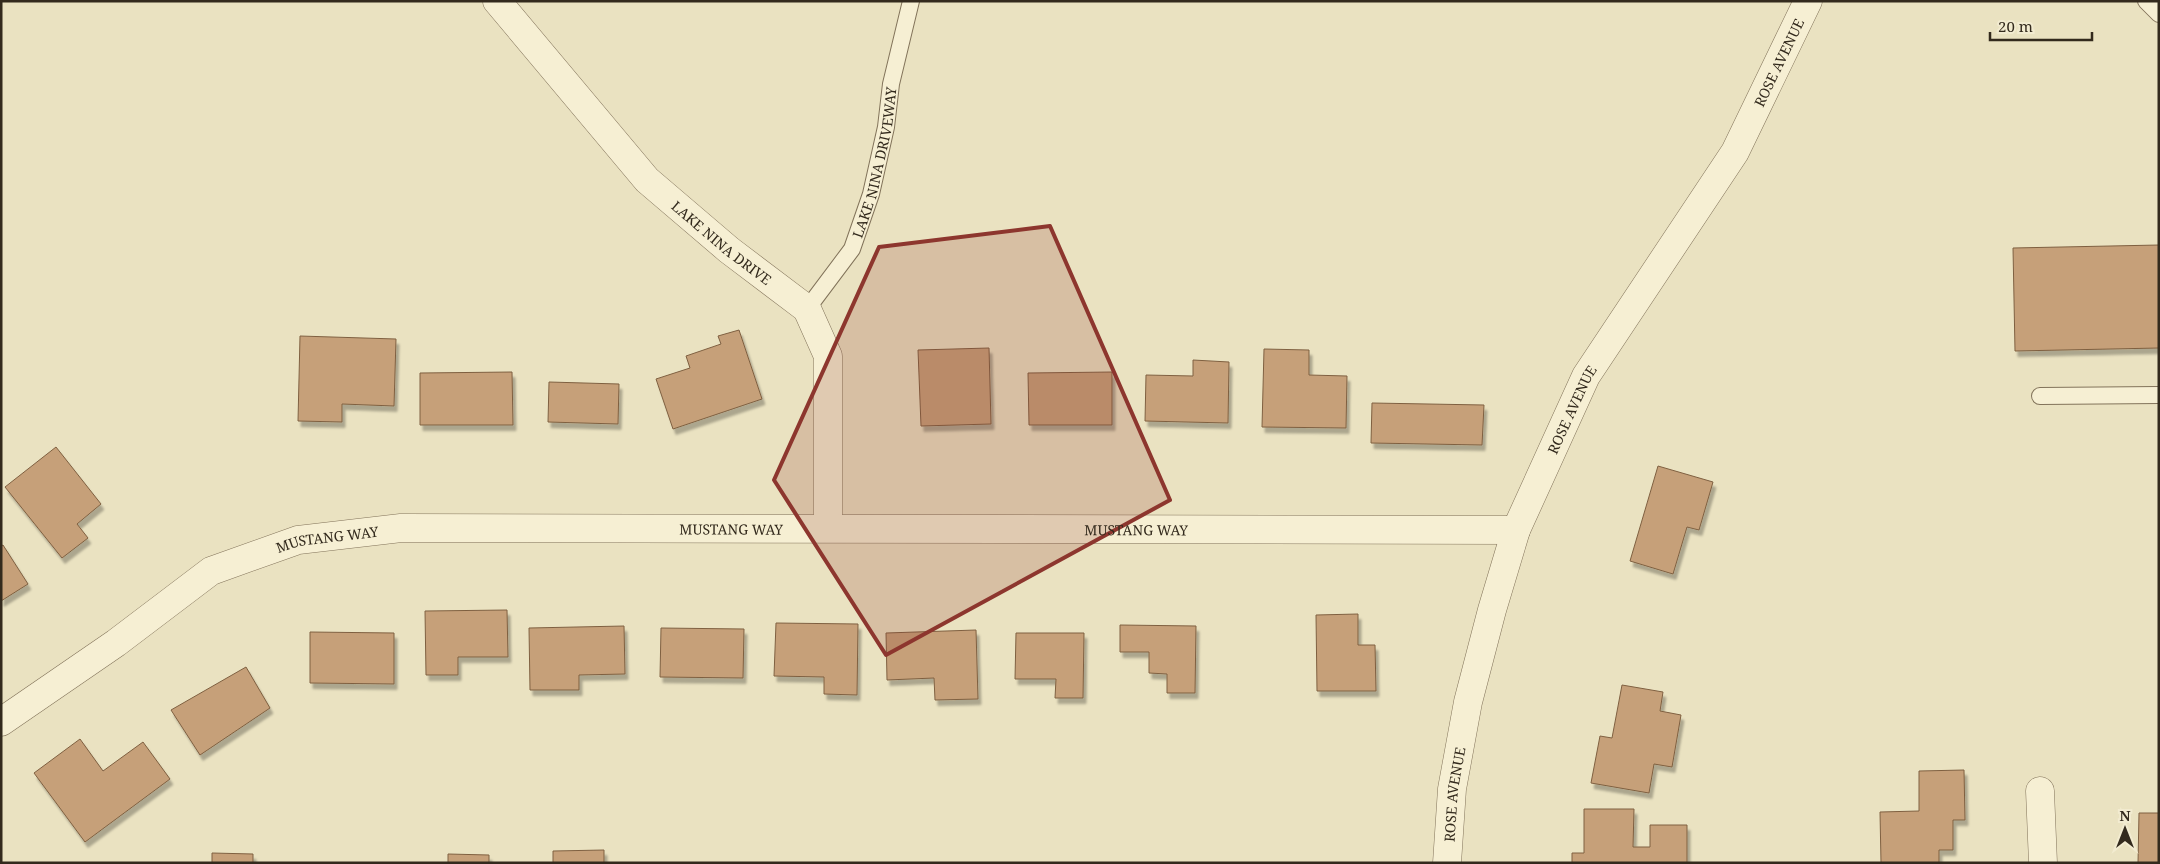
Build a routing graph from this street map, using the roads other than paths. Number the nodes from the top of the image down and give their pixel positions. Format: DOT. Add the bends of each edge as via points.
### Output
graph roads {
  1 [pos="497,1"];
  2 [pos="911,1"];
  3 [pos="1808,1"];
  4 [pos="2146,1"];
  5 [pos="2159,14"];
  6 [pos="807,308"];
  7 [pos="2159,395"];
  8 [pos="2040,396"];
  9 [pos="828,528"];
  10 [pos="1516,530"];
  11 [pos="1,722"];
  12 [pos="2040,791"];
  13 [pos="1447,863"];
  14 [pos="2043,863"];
  1 -- 6 [label="street, LAKE NINA DRIVE" via="647,180 729,250"];
  2 -- 6 [label="lane, LAKE NINA DRIVEWAY" via="891,84 886,127 870,194 852,249"];
  3 -- 10 [label="street, ROSE AVENUE" via="1735,152 1586,376"];
  4 -- 5 [label="lane"];
  6 -- 9 [label="street, LAKE NINA DRIVE" via="828,356"];
  7 -- 8 [label="lane"];
  9 -- 10 [label="street, MUSTANG WAY"];
  9 -- 11 [label="street, MUSTANG WAY" via="402,528 298,540 212,571 116,644"];
  10 -- 13 [label="street, ROSE AVENUE" via="1468,702 1452,789"];
  12 -- 14 [label="street"];
}
